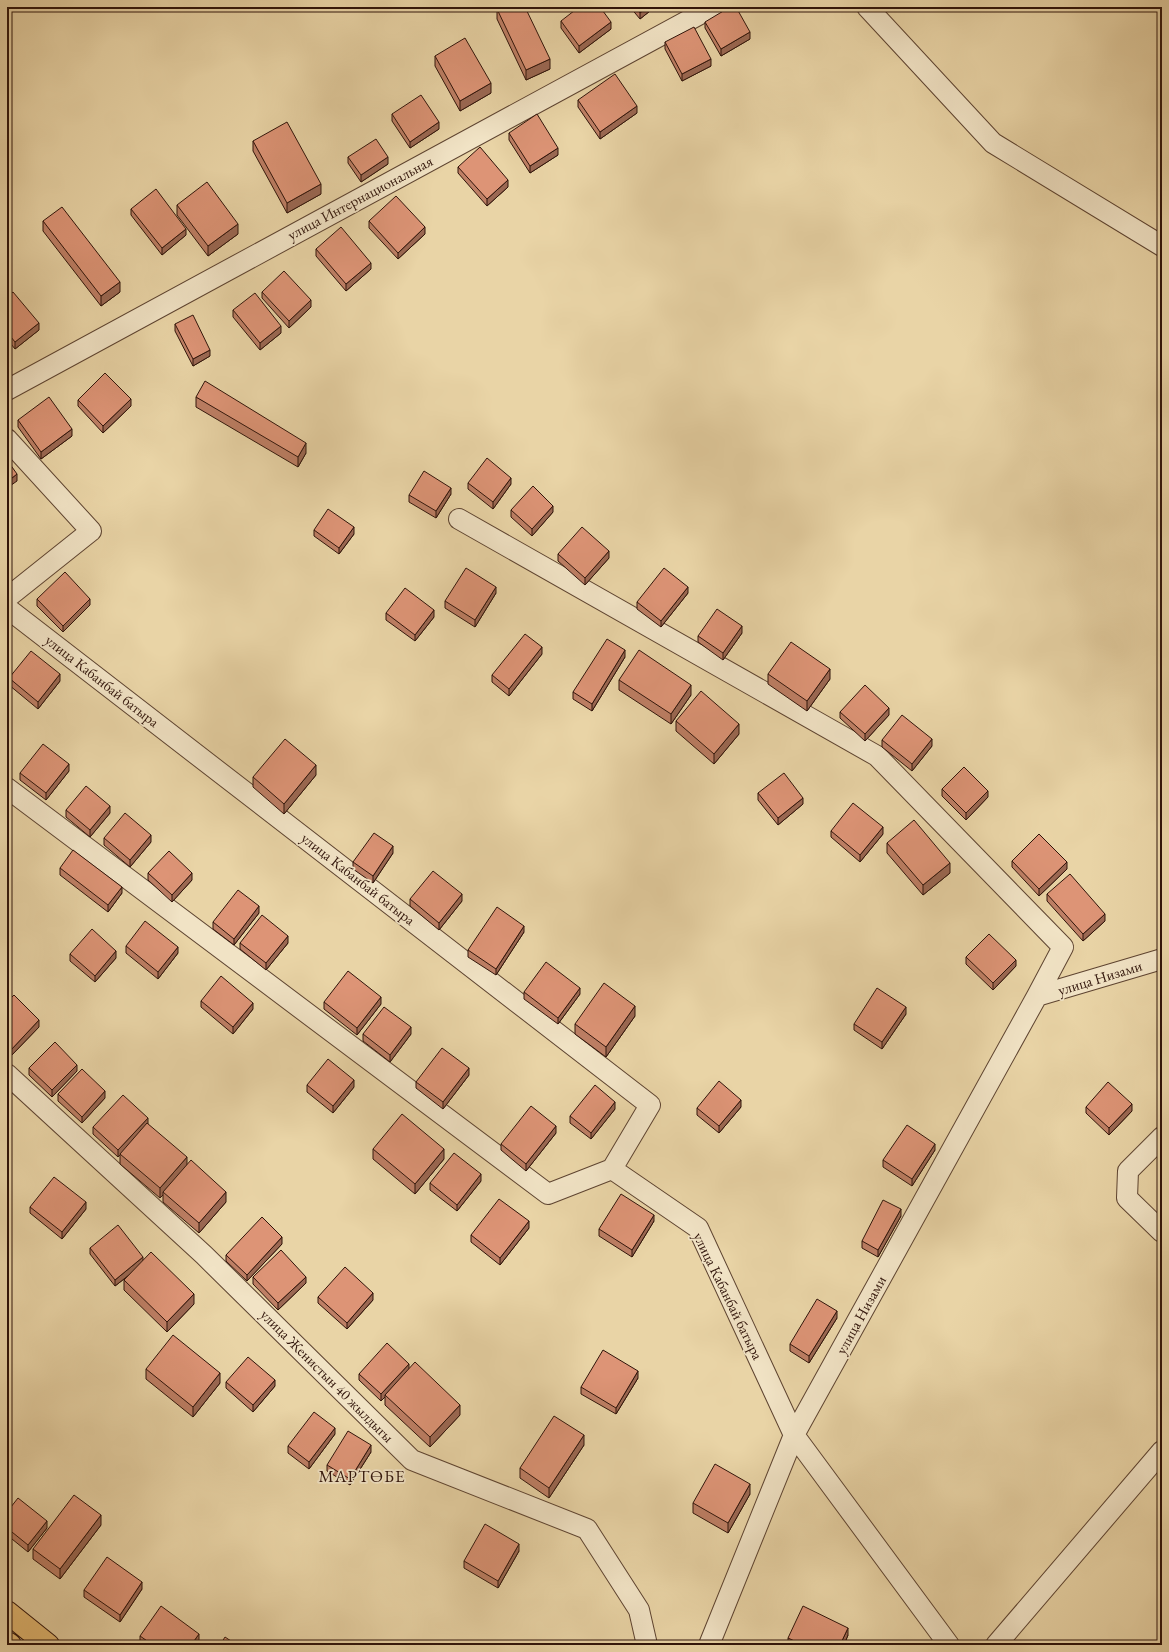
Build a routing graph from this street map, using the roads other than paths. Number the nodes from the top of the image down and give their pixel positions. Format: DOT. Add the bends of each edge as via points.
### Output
graph roads {
  1 [pos="713,7"];
  2 [pos="867,7"];
  3 [pos="1162,246"];
  4 [pos="7,390"];
  5 [pos="7,440"];
  6 [pos="459,519"];
  7 [pos="7,598"];
  8 [pos="7,608"];
  9 [pos="7,788"];
  10 [pos="1162,959"];
  11 [pos="1037,996"];
  12 [pos="7,1074"];
  13 [pos="1162,1137"];
  14 [pos="612,1169"];
  15 [pos="1162,1232"];
  16 [pos="794,1436"];
  17 [pos="1162,1451"];
  18 [pos="7,1612"];
  19 [pos="7,1642"];
  20 [pos="10,1645"];
  21 [pos="48,1645"];
  22 [pos="647,1645"];
  23 [pos="709,1645"];
  24 [pos="949,1645"];
  25 [pos="996,1645"];
  1 -- 4 [label="street, улица Интернациональная"];
  2 -- 3 [label="street" via="993,143"];
  5 -- 7 [label="street" via="91,530"];
  6 -- 11 [label="street, улица Низами" via="877,756 1063,947"];
  8 -- 14 [label="street, улица Кабанбай батыра" via="650,1105"];
  9 -- 14 [label="street" via="548,1194"];
  10 -- 11 [label="street, улица Низами"];
  11 -- 16 [label="street, улица Низами"];
  12 -- 22 [label="street, улица Женистын 40 жылдыгы" via="204,1255 412,1460 587,1529 639,1610"];
  13 -- 15 [label="street" via="1128,1171 1127,1198"];
  14 -- 16 [label="street, улица Кабанбай батыра" via="698,1228"];
  16 -- 23 [label="street, улица Низами"];
  16 -- 24 [label="street, улица Кабанбай батыра"];
  17 -- 25 [label="street"];
  18 -- 21 [label="main road"];
  19 -- 20 [label="main road"];
}
